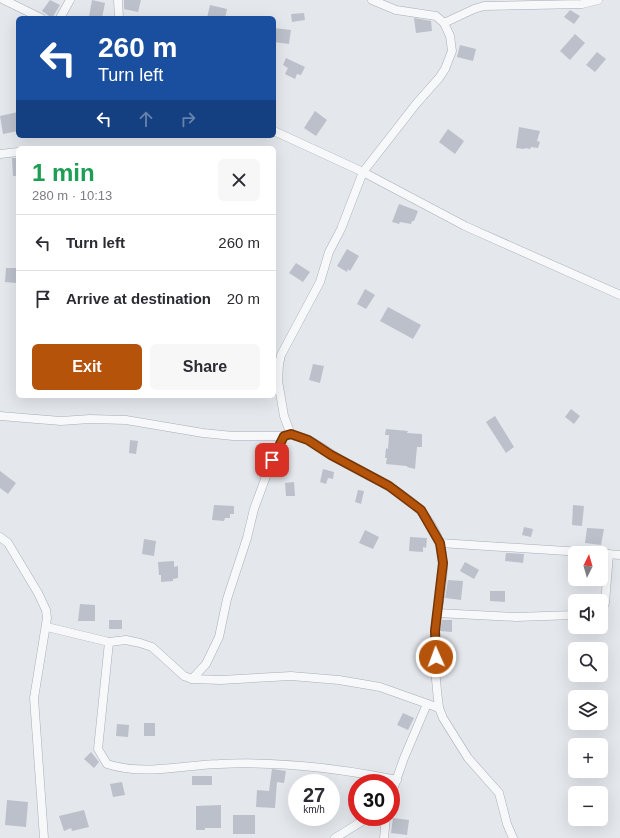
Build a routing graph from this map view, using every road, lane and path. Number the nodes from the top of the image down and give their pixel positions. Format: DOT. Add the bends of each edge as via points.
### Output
graph roads {
  1 [pos="4,0"];
  2 [pos="28,0"];
  3 [pos="70,0"];
  4 [pos="118,0"];
  5 [pos="372,0"];
  6 [pos="598,0"];
  7 [pos="23,9"];
  8 [pos="37,16"];
  9 [pos="61,16"];
  10 [pos="118,16"];
  11 [pos="444,23"];
  12 [pos="276,132"];
  13 [pos="16,152"];
  14 [pos="0,154"];
  15 [pos="363,172"];
  16 [pos="620,295"];
  17 [pos="0,416"];
  18 [pos="288,435"];
  19 [pos="0,537"];
  20 [pos="440,543"];
  21 [pos="568,551"];
  22 [pos="608,554"];
  23 [pos="620,555"];
  24 [pos="437,613"];
  25 [pos="568,615"];
  26 [pos="47,627"];
  27 [pos="109,642"];
  28 [pos="192,679"];
  29 [pos="427,704"];
  30 [pos="439,708"];
  31 [pos="366,774"];
  32 [pos="399,774"];
  33 [pos="354,826"];
  34 [pos="385,826"];
  35 [pos="44,838"];
  36 [pos="335,838"];
  37 [pos="384,838"];
  38 [pos="513,838"];
  1 -- 7 [label="street"];
  2 -- 7 [label="street"];
  3 -- 9 [label="street"];
  4 -- 10 [label="street"];
  5 -- 11 [label="street" via="396,10 436,16"];
  6 -- 11 [label="street" via="582,4 484,6"];
  7 -- 8 [label="street"];
  11 -- 15 [label="street" via="452,43 450,58 445,68"];
  12 -- 15 [label="street"];
  13 -- 14 [label="street"];
  15 -- 16 [label="street" via="465,226"];
  15 -- 18 [label="street" via="342,229 329,252 320,282 281,355 278,381"];
  17 -- 18 [label="street" via="61,421 126,420 233,436"];
  18 -- 20 [label="street" via="308,440 382,482 411,502 421,510"];
  18 -- 28 [label="street" via="272,460 254,508 227,599 220,637 206,664"];
  19 -- 26 [label="street" via="8,543 38,593 46,610"];
  20 -- 21 [label="street"];
  20 -- 24 [label="street" via="443,563"];
  22 -- 23 [label="street"];
  24 -- 25 [label="street" via="516,617"];
  24 -- 30 [label="street" via="435,643"];
  26 -- 27 [label="street"];
  26 -- 35 [label="street" via="34,698"];
  27 -- 28 [label="street" via="126,640 152,647 184,676"];
  27 -- 31 [label="street" via="98,749 107,764 134,770 219,764 290,764"];
  28 -- 29 [label="street" via="291,676 339,680 380,688"];
  29 -- 30 [label="street"];
  29 -- 32 [label="street"];
  30 -- 38 [label="street" via="468,758 499,793"];
  33 -- 36 [label="street"];
  34 -- 37 [label="street"];
}
